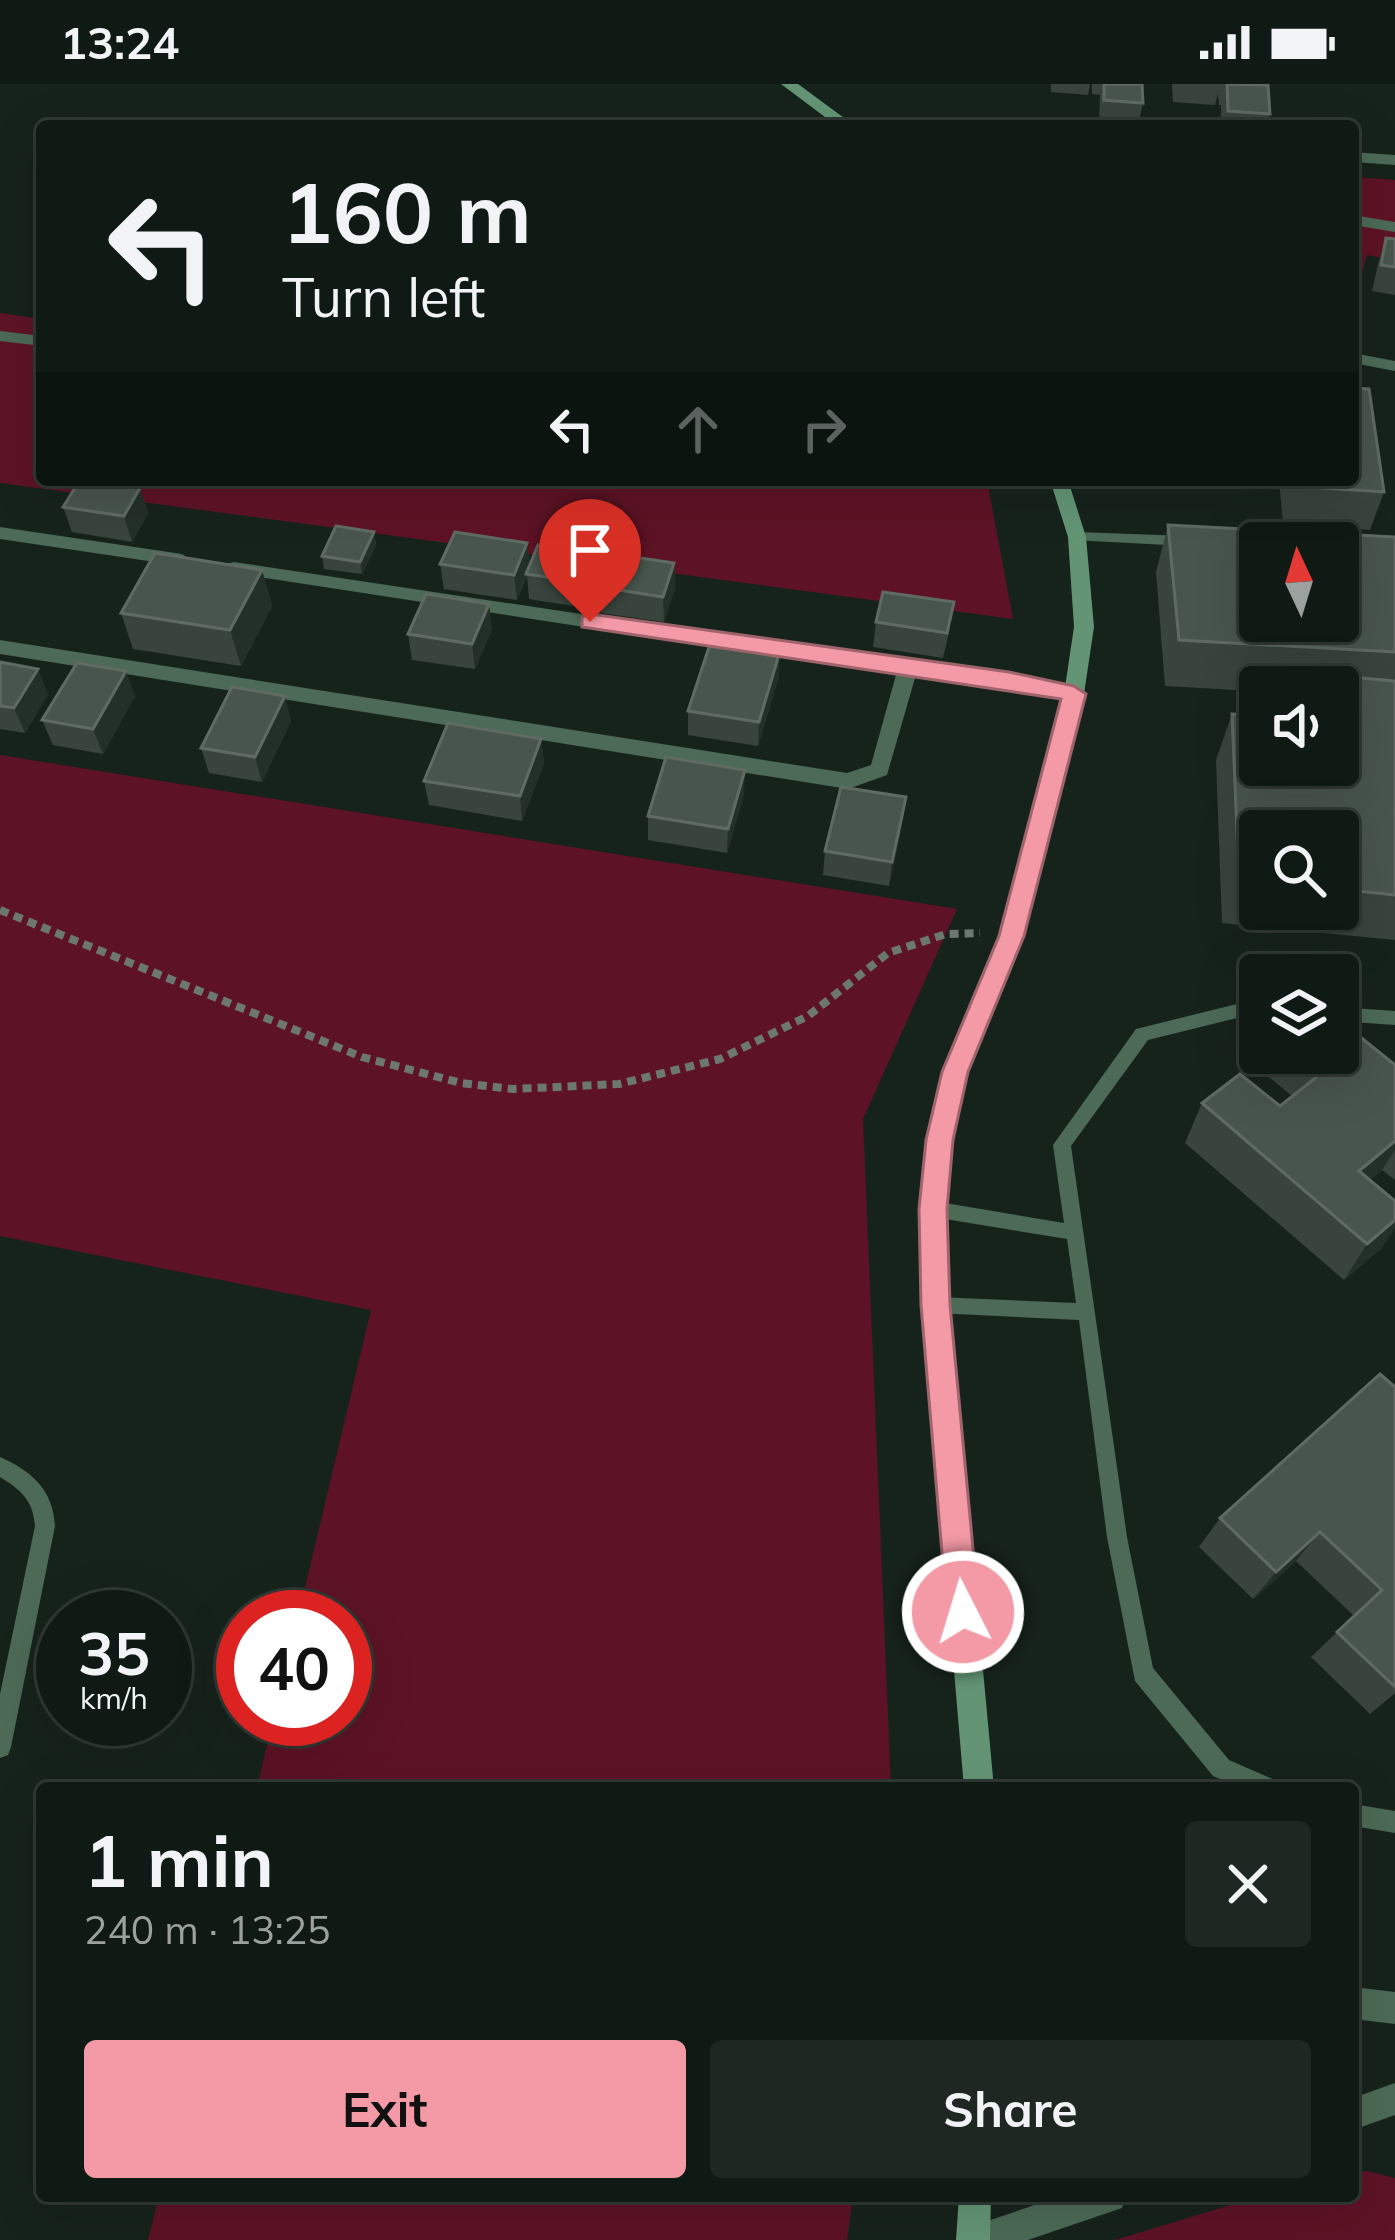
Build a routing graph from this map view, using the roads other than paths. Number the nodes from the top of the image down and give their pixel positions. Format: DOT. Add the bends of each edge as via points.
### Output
graph roads {
  1 [pos="788,84"];
  2 [pos="839,120"];
  3 [pos="1359,157"];
  4 [pos="1395,160"];
  5 [pos="1359,221"];
  6 [pos="1395,227"];
  7 [pos="0,336"];
  8 [pos="36,340"];
  9 [pos="1359,359"];
  10 [pos="1395,366"];
  11 [pos="1061,486"];
  12 [pos="0,533"];
  13 [pos="1078,537"];
  14 [pos="1197,542"];
  15 [pos="0,646"];
  16 [pos="907,670"];
  17 [pos="1074,694"];
  18 [pos="1239,1010"];
  19 [pos="1359,1015"];
  20 [pos="1395,1018"];
  21 [pos="933,1209"];
  22 [pos="1076,1233"];
  23 [pos="936,1305"];
  24 [pos="1088,1312"];
  25 [pos="0,1466"];
  26 [pos="0,1747"];
  27 [pos="978,1782"];
  28 [pos="1253,1782"];
  29 [pos="1359,1816"];
  30 [pos="1395,1822"];
  31 [pos="1359,2004"];
  32 [pos="1395,2008"];
  33 [pos="1395,2099"];
  34 [pos="1359,2112"];
  35 [pos="975,2202"];
  36 [pos="1091,2202"];
  37 [pos="976,2240"];
  1 -- 2 [label="street"];
  3 -- 4 [label="street"];
  5 -- 6 [label="street"];
  7 -- 8 [label="street"];
  9 -- 10 [label="street"];
  11 -- 13 [label="street"];
  12 -- 16 [label="street"];
  13 -- 14 [label="lane"];
  13 -- 17 [label="street" via="1084,627"];
  15 -- 16 [label="street" via="848,781 880,770"];
  16 -- 17 [label="street"];
  17 -- 21 [label="street" via="1012,936 955,1072"];
  18 -- 22 [label="lane" via="1142,1034 1062,1145"];
  19 -- 20 [label="lane"];
  21 -- 22 [label="lane"];
  21 -- 23 [label="street"];
  22 -- 24 [label="lane"];
  23 -- 24 [label="lane"];
  23 -- 27 [label="street"];
  24 -- 28 [label="lane" via="1143,1673 1221,1768"];
  25 -- 26 [label="lane" via="45,1501 45,1526"];
  29 -- 30 [label="lane"];
  31 -- 32 [label="street"];
  33 -- 34 [label="street"];
  35 -- 37 [label="street"];
  36 -- 37 [label="street"];
}
